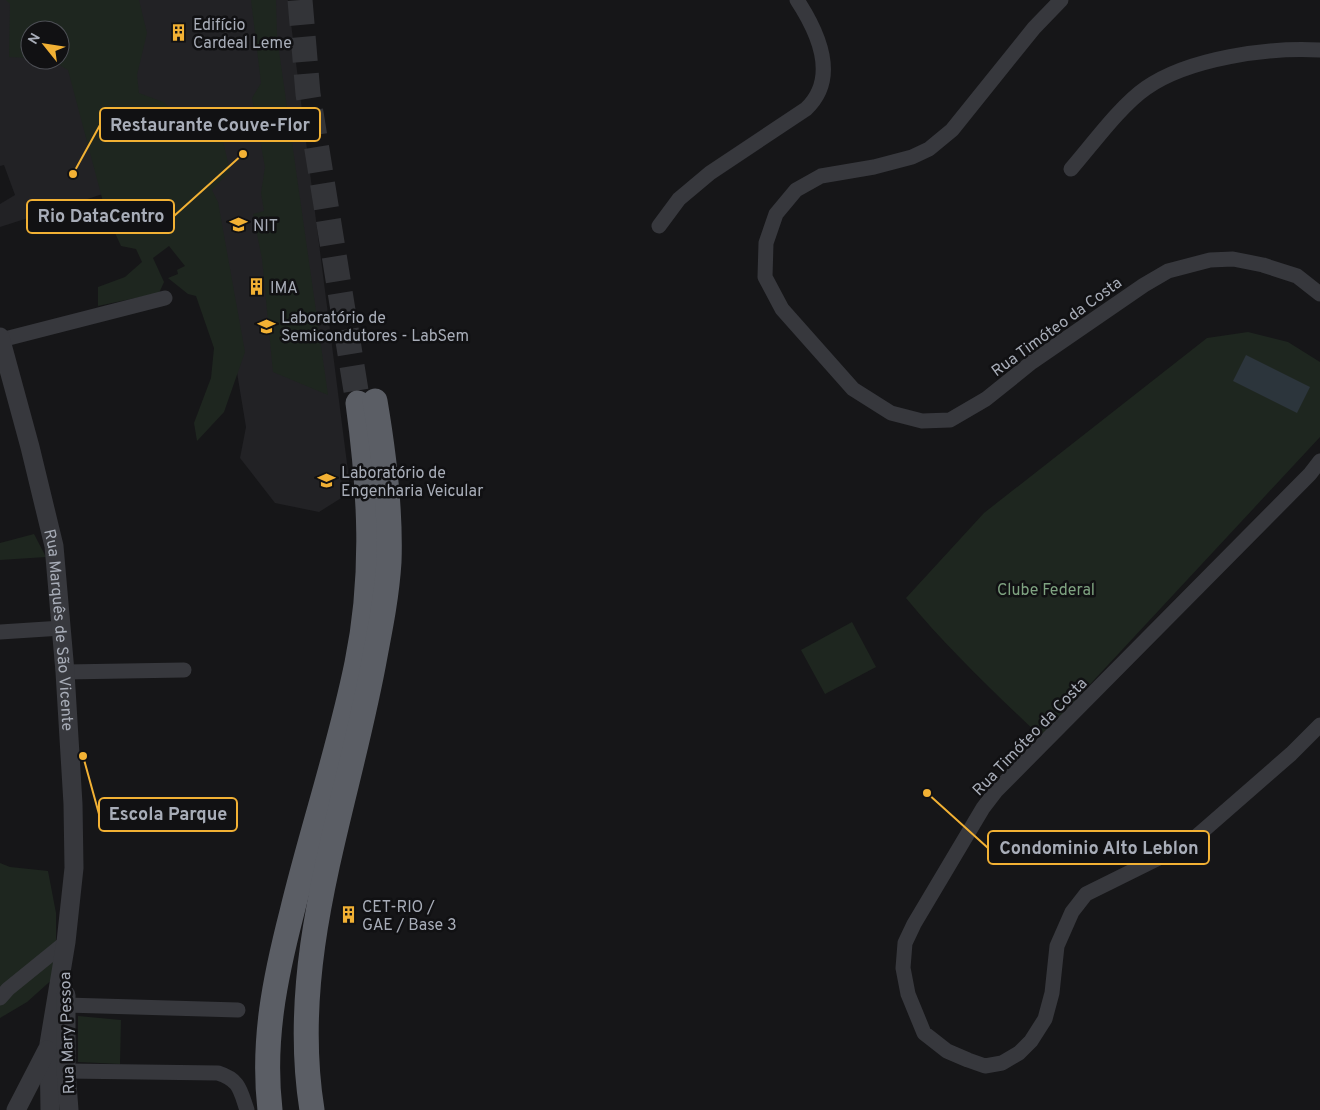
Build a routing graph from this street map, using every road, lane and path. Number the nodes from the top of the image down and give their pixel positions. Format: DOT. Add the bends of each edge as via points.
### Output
graph roads {
  1 [pos="797,0"];
  2 [pos="1061,0"];
  3 [pos="1320,50"];
  4 [pos="1071,169"];
  5 [pos="659,226"];
  6 [pos="1320,294"];
  7 [pos="166,298"];
  8 [pos="0,339"];
  9 [pos="3,360"];
  10 [pos="1320,461"];
  11 [pos="62,628"];
  12 [pos="0,632"];
  13 [pos="184,670"];
  14 [pos="65,672"];
  15 [pos="1320,725"];
  16 [pos="65,950"];
  17 [pos="0,998"];
  18 [pos="66,1005"];
  19 [pos="238,1010"];
  20 [pos="49,1044"];
  21 [pos="66,1071"];
  22 [pos="16,1110"];
  23 [pos="50,1110"];
  24 [pos="69,1110"];
  25 [pos="247,1110"];
  26 [pos="270,1110"];
  27 [pos="312,1110"];
  1 -- 5 [label="street" via="813,25 824,64 815,101 710,173 679,199"];
  2 -- 6 [label="street, Rua Timóteo da Costa" via="1034,28 952,130 929,149 874,167 821,176 796,190 776,214 766,243 765,277 782,309 853,389 891,413 922,421 950,420 986,399 1040,357 1168,271 1210,260 1233,259 1297,276"];
  3 -- 4 [label="street" via="1243,55 1170,73 1145,88"];
  7 -- 8 [label="street"];
  8 -- 9 [label="street, Rua Marquês de São Vicente"];
  9 -- 11 [label="street, Rua Marquês de São Vicente" via="32,455 54,546"];
  10 -- 15 [label="street, Rua Timóteo da Costa" via="996,791 983,808 905,943 903,968 908,994 924,1033 947,1051 985,1066 1002,1063 1019,1053 1045,1019 1052,993 1057,946 1072,912 1086,894 1190,843"];
  11 -- 12 [label="street"];
  11 -- 14 [label="street, Rua Marquês de São Vicente"];
  13 -- 14 [label="street"];
  14 -- 16 [label="street, Rua Marquês de São Vicente" via="74,804 74,868"];
  16 -- 17 [label="street"];
  16 -- 18 [label="street, Rua Mary Pessoa"];
  16 -- 20 [label="street, Rua Mary Pessoa"];
  18 -- 19 [label="street"];
  18 -- 21 [label="street, Rua Mary Pessoa"];
  20 -- 22 [label="street"];
  20 -- 23 [label="street, Rua Mary Pessoa"];
  21 -- 24 [label="street, Rua Mary Pessoa"];
  21 -- 25 [label="street" via="218,1073 231,1077 238,1084"];
  26 -- 27 [label="highway" via="266,1071 272,998 304,862 340,736 367,598 370,520 367,402 385,469 389,563 372,676 332,840 315,927 307,997 306,1048"];
}
